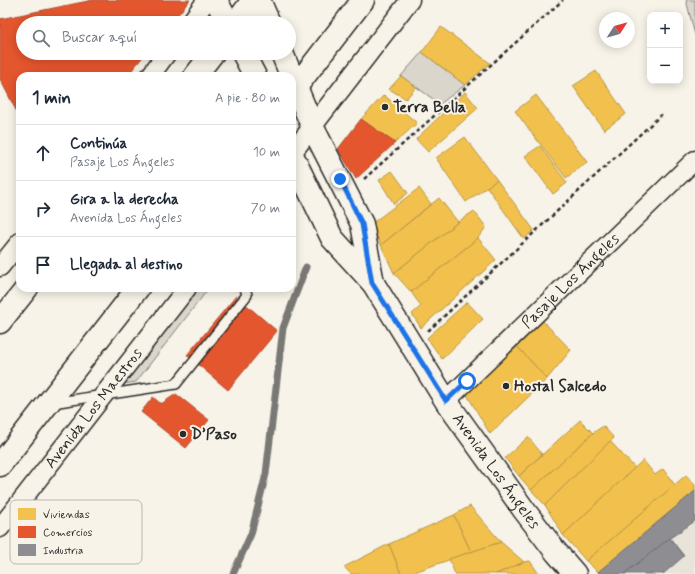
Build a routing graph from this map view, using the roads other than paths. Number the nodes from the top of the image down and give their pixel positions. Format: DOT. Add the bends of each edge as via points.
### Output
graph roads {
  1 [pos="207,0"];
  2 [pos="216,0"];
  3 [pos="253,0"];
  4 [pos="259,0"];
  5 [pos="363,0"];
  6 [pos="410,0"];
  7 [pos="195,16"];
  8 [pos="224,16"];
  9 [pos="241,16"];
  10 [pos="266,16"];
  11 [pos="162,60"];
  12 [pos="208,60"];
  13 [pos="247,60"];
  14 [pos="284,60"];
  15 [pos="153,72"];
  16 [pos="198,72"];
  17 [pos="253,72"];
  18 [pos="288,72"];
  19 [pos="296,86"];
  20 [pos="296,93"];
  21 [pos="312,128"];
  22 [pos="296,149"];
  23 [pos="695,160"];
  24 [pos="296,162"];
  25 [pos="16,247"];
  26 [pos="0,267"];
  27 [pos="372,283"];
  28 [pos="24,292"];
  29 [pos="135,292"];
  30 [pos="184,292"];
  31 [pos="247,292"];
  32 [pos="0,322"];
  33 [pos="104,395"];
  34 [pos="446,401"];
  35 [pos="48,403"];
  36 [pos="0,465"];
  37 [pos="22,500"];
  38 [pos="10,515"];
  39 [pos="0,528"];
  40 [pos="575,574"];
  1 -- 7 [label="street"];
  2 -- 8 [label="main road"];
  3 -- 9 [label="main road"];
  4 -- 10 [label="main road"];
  5 -- 19 [label="main road"];
  6 -- 21 [label="street"];
  11 -- 15 [label="street"];
  12 -- 16 [label="main road"];
  13 -- 17 [label="main road"];
  14 -- 18 [label="main road, Avenida Los Ángeles"];
  20 -- 21 [label="main road, Avenida Los Ángeles"];
  21 -- 22 [label="street"];
  21 -- 27 [label="main road, Avenida Los Ángeles" via="362,224"];
  23 -- 34 [label="street, Pasaje Los Ángeles"];
  24 -- 27 [label="main road, Avenida Los Ángeles" via="332,238"];
  25 -- 26 [label="street"];
  27 -- 34 [label="main road, Avenida Los Ángeles"];
  28 -- 32 [label="main road"];
  29 -- 35 [label="main road"];
  30 -- 33 [label="street, Avenida Los Maestros"];
  31 -- 33 [label="lane" via="247,295 176,384"];
  33 -- 35 [label="lane"];
  33 -- 37 [label="street, Avenida Los Maestros"];
  34 -- 40 [label="main road, Avenida Los Ángeles" via="556,552"];
  35 -- 36 [label="main road"];
  38 -- 39 [label="street, Avenida Los Maestros"];
}
